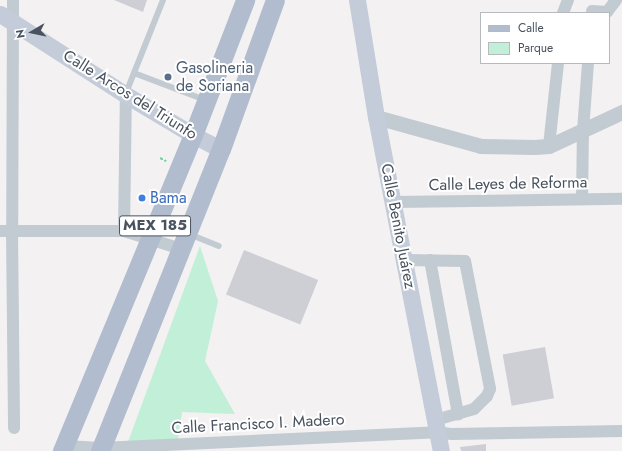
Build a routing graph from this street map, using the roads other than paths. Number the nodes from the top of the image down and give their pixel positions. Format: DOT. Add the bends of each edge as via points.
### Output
graph roads {
  1 [pos="13,0"];
  2 [pos="163,0"];
  3 [pos="245,0"];
  4 [pos="275,0"];
  5 [pos="357,0"];
  6 [pos="568,0"];
  7 [pos="616,0"];
  8 [pos="591,8"];
  9 [pos="563,12"];
  10 [pos="7,18"];
  11 [pos="558,64"];
  12 [pos="588,64"];
  13 [pos="134,73"];
  14 [pos="126,95"];
  15 [pos="206,101"];
  16 [pos="622,112"];
  17 [pos="376,116"];
  18 [pos="583,131"];
  19 [pos="193,135"];
  20 [pos="549,146"];
  21 [pos="221,149"];
  22 [pos="582,199"];
  23 [pos="622,199"];
  24 [pos="394,202"];
  25 [pos="6,231"];
  26 [pos="124,231"];
  27 [pos="150,239"];
  28 [pos="184,241"];
  29 [pos="219,246"];
  30 [pos="405,260"];
  31 [pos="430,260"];
  32 [pos="458,414"];
  33 [pos="14,428"];
  34 [pos="622,431"];
  35 [pos="441,435"];
  36 [pos="327,441"];
  37 [pos="271,446"];
  38 [pos="64,448"];
  39 [pos="173,448"];
  40 [pos="100,449"];
  41 [pos="208,451"];
  1 -- 10 [label="street"];
  2 -- 13 [label="lane"];
  3 -- 15 [label="main road, MEX 185"];
  4 -- 21 [label="main road, MEX 185"];
  5 -- 17 [label="main road, Calle Benito Juárez"];
  6 -- 9 [label="street"];
  7 -- 8 [label="street" via="607,12"];
  10 -- 14 [label="main road, Calle Arcos del Triunfo"];
  10 -- 25 [label="street"];
  11 -- 20 [label="street"];
  12 -- 18 [label="street"];
  13 -- 14 [label="lane"];
  13 -- 15 [label="lane"];
  14 -- 19 [label="main road, Calle Arcos del Triunfo"];
  14 -- 26 [label="street"];
  15 -- 19 [label="main road, MEX 185"];
  16 -- 18 [label="street"];
  17 -- 20 [label="street" via="481,146"];
  17 -- 24 [label="main road, Calle Benito Juárez"];
  18 -- 20 [label="street"];
  18 -- 22 [label="street"];
  19 -- 21 [label="main road, Calle Arcos del Triunfo"];
  19 -- 27 [label="main road, MEX 185"];
  21 -- 28 [label="main road, MEX 185"];
  22 -- 23 [label="street, Calle Leyes de Reforma"];
  22 -- 24 [label="street, Calle Leyes de Reforma"];
  24 -- 30 [label="main road, Calle Benito Juárez"];
  25 -- 26 [label="street"];
  25 -- 33 [label="street"];
  26 -- 27 [label="street"];
  27 -- 28 [label="street"];
  27 -- 38 [label="main road, MEX 185"];
  28 -- 29 [label="lane"];
  28 -- 40 [label="main road, MEX 185"];
  30 -- 31 [label="street"];
  30 -- 35 [label="main road, Calle Benito Juárez"];
  31 -- 32 [label="street"];
  31 -- 32 [label="street" via="465,261 490,388 487,396 474,409"];
  32 -- 35 [label="street"];
  34 -- 35 [label="street, Calle Francisco I. Madero"];
  35 -- 36 [label="street, Calle Francisco I. Madero"];
  35 -- 36 [label="street, Calle Francisco I. Madero" via="353,433"];
  36 -- 37 [label="street, Calle Francisco I. Madero"];
  37 -- 39 [label="street, Calle Francisco I. Madero"];
  37 -- 41 [label="street, Calle Francisco I. Madero"];
  38 -- 40 [label="street, Calle Francisco I. Madero"];
  39 -- 40 [label="street, Calle Francisco I. Madero"];
}
